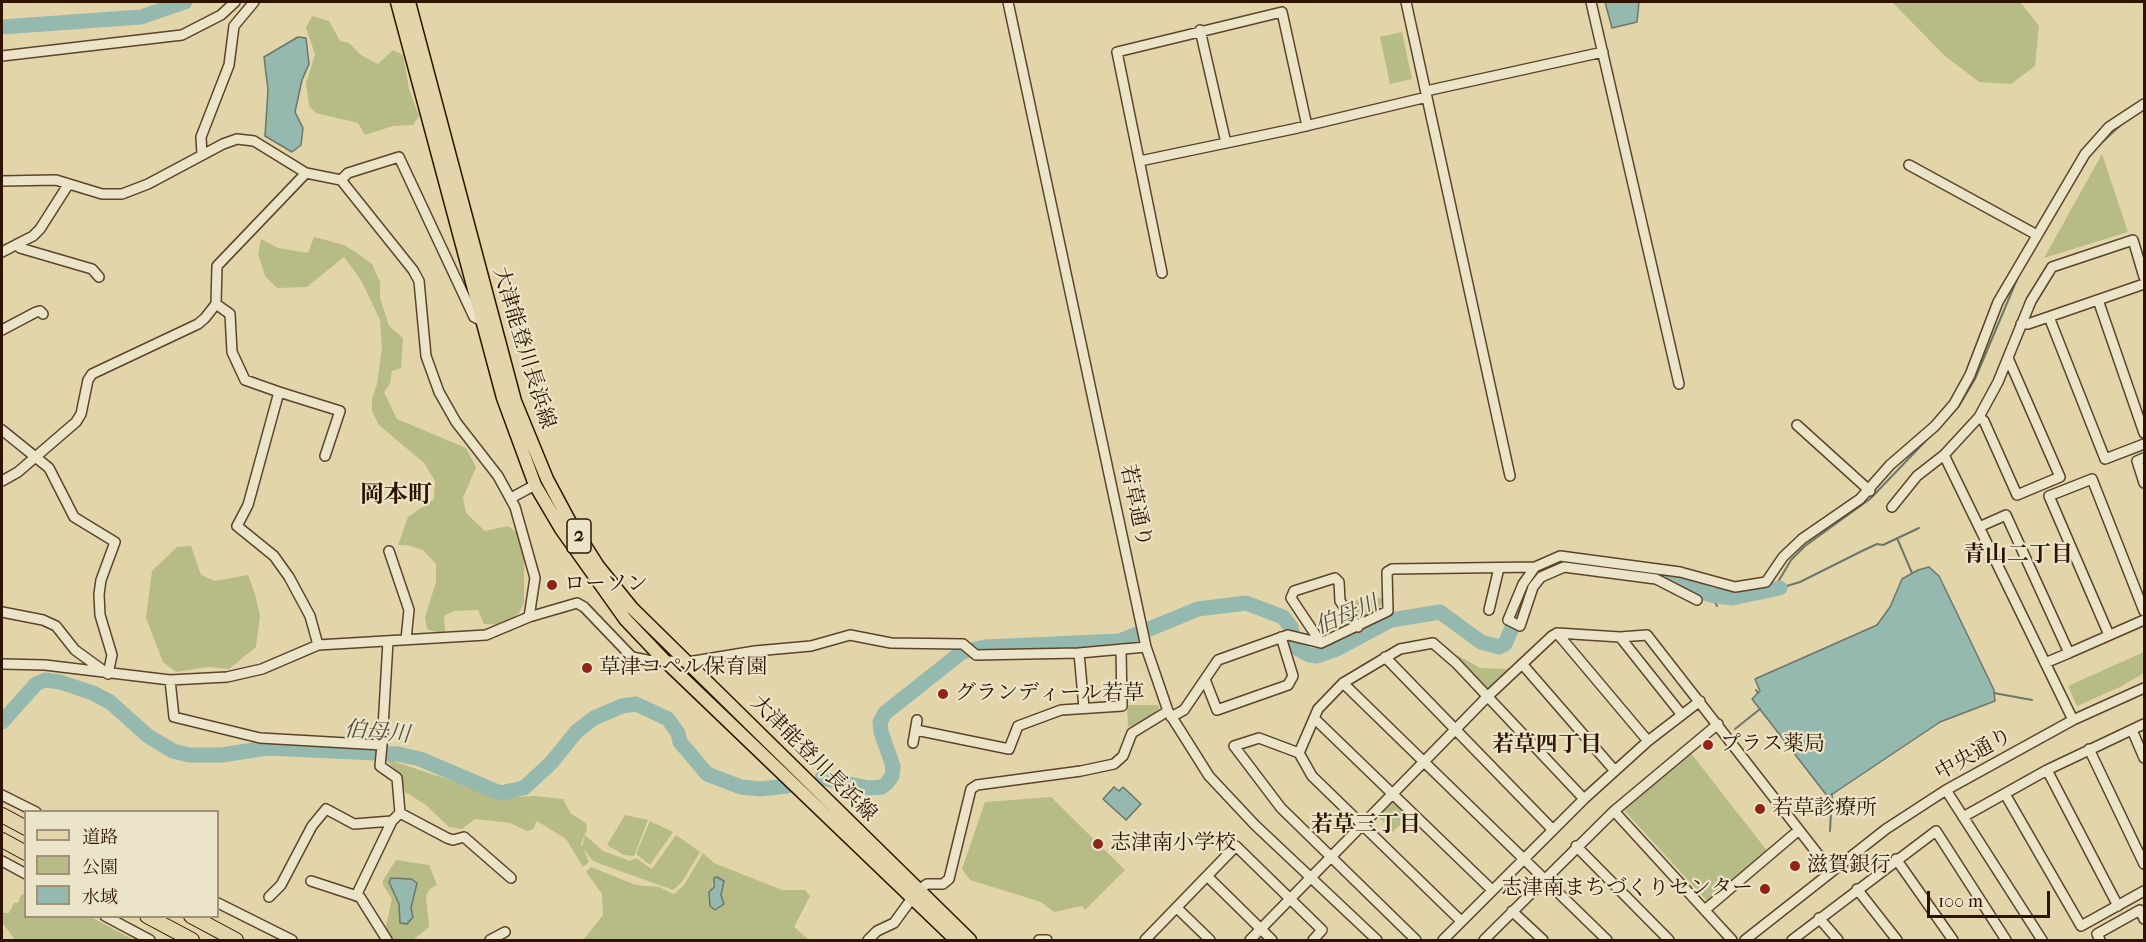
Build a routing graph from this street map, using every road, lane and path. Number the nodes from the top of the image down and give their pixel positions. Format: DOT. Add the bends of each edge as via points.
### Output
graph roads {
  1 [pos="235,2"];
  2 [pos="254,2"];
  3 [pos="397,2"];
  4 [pos="409,2"];
  5 [pos="1008,2"];
  6 [pos="1406,2"];
  7 [pos="1591,2"];
  8 [pos="1200,30"];
  9 [pos="1603,52"];
  10 [pos="2,56"];
  11 [pos="1426,94"];
  12 [pos="2145,104"];
  13 [pos="1307,126"];
  14 [pos="1226,143"];
  15 [pos="202,155"];
  16 [pos="1140,161"];
  17 [pos="1909,165"];
  18 [pos="306,172"];
  19 [pos="340,180"];
  20 [pos="2,181"];
  21 [pos="68,185"];
  22 [pos="2037,235"];
  23 [pos="17,244"];
  24 [pos="2,252"];
  25 [pos="1161,273"];
  26 [pos="99,277"];
  27 [pos="2145,277"];
  28 [pos="2145,284"];
  29 [pos="2098,300"];
  30 [pos="216,304"];
  31 [pos="43,314"];
  32 [pos="2049,317"];
  33 [pos="482,321"];
  34 [pos="2021,324"];
  35 [pos="2,330"];
  36 [pos="2008,358"];
  37 [pos="1678,384"];
  38 [pos="279,392"];
  39 [pos="1979,417"];
  40 [pos="1797,425"];
  41 [pos="2,430"];
  42 [pos="2145,433"];
  43 [pos="2145,444"];
  44 [pos="1944,455"];
  45 [pos="36,456"];
  46 [pos="325,456"];
  47 [pos="2145,459"];
  48 [pos="1510,476"];
  49 [pos="2,481"];
  50 [pos="2145,483"];
  51 [pos="536,485"];
  52 [pos="1870,491"];
  53 [pos="511,498"];
  54 [pos="1892,507"];
  55 [pos="1979,526"];
  56 [pos="389,550"];
  57 [pos="1535,567"];
  58 [pos="1499,568"];
  59 [pos="1697,600"];
  60 [pos="1489,610"];
  61 [pos="2145,611"];
  62 [pos="2,612"];
  63 [pos="529,617"];
  64 [pos="2145,620"];
  65 [pos="1358,627"];
  66 [pos="1557,633"];
  67 [pos="2109,635"];
  68 [pos="1288,636"];
  69 [pos="1620,637"];
  70 [pos="406,639"];
  71 [pos="388,641"];
  72 [pos="1145,642"];
  73 [pos="1321,643"];
  74 [pos="318,645"];
  75 [pos="1121,650"];
  76 [pos="1079,653"];
  77 [pos="2069,653"];
  78 [pos="1385,657"];
  79 [pos="663,659"];
  80 [pos="688,662"];
  81 [pos="2045,663"];
  82 [pos="2,664"];
  83 [pos="1523,665"];
  84 [pos="108,674"];
  85 [pos="170,680"];
  86 [pos="1206,682"];
  87 [pos="1342,682"];
  88 [pos="2145,688"];
  89 [pos="1488,696"];
  90 [pos="1700,701"];
  91 [pos="1084,708"];
  92 [pos="1170,714"];
  93 [pos="1682,715"];
  94 [pos="1316,719"];
  95 [pos="2073,720"];
  96 [pos="1718,724"];
  97 [pos="2145,724"];
  98 [pos="1455,729"];
  99 [pos="2132,730"];
  100 [pos="1648,741"];
  101 [pos="913,743"];
  102 [pos="382,745"];
  103 [pos="2089,749"];
  104 [pos="1299,753"];
  105 [pos="2145,758"];
  106 [pos="1424,762"];
  107 [pos="2047,770"];
  108 [pos="1615,771"];
  109 [pos="1946,790"];
  110 [pos="2005,794"];
  111 [pos="2,795"];
  112 [pos="1392,795"];
  113 [pos="1584,799"];
  114 [pos="32,810"];
  115 [pos="1614,811"];
  116 [pos="400,813"];
  117 [pos="2,815"];
  118 [pos="1963,817"];
  119 [pos="392,821"];
  120 [pos="1361,825"];
  121 [pos="24,827"];
  122 [pos="1553,830"];
  123 [pos="1799,830"];
  124 [pos="2,840"];
  125 [pos="1576,846"];
  126 [pos="24,852"];
  127 [pos="1329,857"];
  128 [pos="1896,859"];
  129 [pos="1523,860"];
  130 [pos="2,861"];
  131 [pos="2145,864"];
  132 [pos="1831,871"];
  133 [pos="24,873"];
  134 [pos="1207,876"];
  135 [pos="1312,877"];
  136 [pos="511,878"];
  137 [pos="1544,879"];
  138 [pos="311,881"];
  139 [pos="1857,889"];
  140 [pos="1492,890"];
  141 [pos="2145,891"];
  142 [pos="915,895"];
  143 [pos="356,896"];
  144 [pos="270,897"];
  145 [pos="1290,899"];
  146 [pos="219,904"];
  147 [pos="2118,906"];
  148 [pos="1177,908"];
  149 [pos="1706,909"];
  150 [pos="1512,911"];
  151 [pos="109,918"];
  152 [pos="151,918"];
  153 [pos="195,918"];
  154 [pos="1819,918"];
  155 [pos="2145,919"];
  156 [pos="1461,921"];
  157 [pos="1261,930"];
  158 [pos="505,932"];
  159 [pos="150,940"];
  160 [pos="192,940"];
  161 [pos="236,940"];
  162 [pos="292,940"];
  163 [pos="387,940"];
  164 [pos="490,940"];
  165 [pos="868,940"];
  166 [pos="956,940"];
  167 [pos="970,940"];
  168 [pos="1039,940"];
  169 [pos="1047,940"];
  170 [pos="1145,940"];
  171 [pos="1210,940"];
  172 [pos="1250,940"];
  173 [pos="1272,940"];
  174 [pos="1313,940"];
  175 [pos="1377,940"];
  176 [pos="1416,940"];
  177 [pos="1443,940"];
  178 [pos="1484,940"];
  179 [pos="1543,940"];
  180 [pos="1607,940"];
  181 [pos="1669,940"];
  182 [pos="1732,940"];
  183 [pos="1745,940"];
  184 [pos="1792,940"];
  185 [pos="1838,940"];
  186 [pos="1897,940"];
  187 [pos="1953,940"];
  188 [pos="2006,940"];
  189 [pos="2042,940"];
  190 [pos="2100,940"];
  1 -- 10 [label="street" via="221,15 182,35"];
  2 -- 15 [label="street" via="234,26 228,65 201,137"];
  3 -- 33 [label="main road, 大津能登川長浜線 / 2"];
  4 -- 80 [label="main road, 大津能登川長浜線 / 2" via="523,425 570,522 598,566 632,608"];
  5 -- 72 [label="street, 若草通り"];
  6 -- 11 [label="street"];
  7 -- 9 [label="street"];
  8 -- 13 [label="street" via="1282,12"];
  8 -- 14 [label="street"];
  8 -- 16 [label="street" via="1117,52"];
  9 -- 11 [label="street"];
  9 -- 37 [label="street"];
  11 -- 13 [label="street"];
  11 -- 48 [label="street"];
  12 -- 22 [label="street" via="2097,139"];
  13 -- 14 [label="street"];
  14 -- 16 [label="street"];
  15 -- 18 [label="street" via="237,139 254,141"];
  15 -- 21 [label="street" via="122,194 102,194"];
  16 -- 25 [label="street"];
  17 -- 22 [label="street"];
  18 -- 19 [label="street"];
  18 -- 30 [label="street" via="217,266"];
  19 -- 33 [label="street" via="348,173 399,158 474,317"];
  19 -- 53 [label="street" via="416,276 421,290 426,356 439,392"];
  20 -- 21 [label="street" via="56,180"];
  21 -- 23 [label="street" via="40,229"];
  22 -- 52 [label="street" via="1998,302 1970,375 1953,404 1935,426 1890,465"];
  23 -- 24 [label="street"];
  23 -- 26 [label="street" via="92,270"];
  27 -- 34 [label="street" via="2133,240 2052,267"];
  28 -- 29 [label="street"];
  29 -- 32 [label="street"];
  29 -- 42 [label="street"];
  30 -- 38 [label="street" via="230,314 232,352 245,380"];
  30 -- 45 [label="street" via="198,324 92,374 76,422"];
  31 -- 35 [label="street" via="36,312"];
  32 -- 34 [label="street"];
  32 -- 43 [label="street" via="2105,459"];
  33 -- 51 [label="main road, 大津能登川長浜線 / 2" via="503,398"];
  34 -- 36 [label="street"];
  36 -- 39 [label="street"];
  36 -- 39 [label="street" via="2060,477 2017,495"];
  38 -- 46 [label="street" via="340,411"];
  38 -- 74 [label="street" via="248,505 237,526 274,556 290,577 310,616"];
  39 -- 44 [label="street"];
  40 -- 52 [label="street"];
  41 -- 45 [label="street"];
  44 -- 54 [label="street" via="1917,476"];
  44 -- 55 [label="street"];
  45 -- 49 [label="street"];
  45 -- 84 [label="street" via="53,473 74,517 115,542 99,594 100,615 112,655"];
  47 -- 50 [label="street" via="2137,461"];
  51 -- 53 [label="street"];
  51 -- 79 [label="main road, 大津能登川長浜線 / 2" via="596,580 625,619"];
  52 -- 57 [label="street" via="1802,539 1766,582 1752,586 1735,587 1680,572 1589,558 1560,556"];
  53 -- 63 [label="street" via="536,578"];
  55 -- 77 [label="street" via="2006,515"];
  55 -- 81 [label="street"];
  56 -- 70 [label="street" via="409,610"];
  57 -- 58 [label="street"];
  57 -- 59 [label="street" via="1508,620 1520,626 1527,599 1541,577 1564,567 1656,579"];
  58 -- 60 [label="street"];
  58 -- 65 [label="street" via="1392,568 1387,572 1388,611"];
  61 -- 67 [label="street" via="2092,479 2049,496"];
  62 -- 84 [label="street" via="56,626 75,650"];
  63 -- 70 [label="street" via="486,635"];
  63 -- 79 [label="street" via="577,603 632,657"];
  64 -- 67 [label="street"];
  65 -- 73 [label="street"];
  65 -- 73 [label="street" via="1340,601 1339,582 1335,578 1294,591 1291,598"];
  66 -- 69 [label="street"];
  66 -- 83 [label="street"];
  66 -- 100 [label="street"];
  67 -- 77 [label="street"];
  68 -- 73 [label="street"];
  68 -- 86 [label="street" via="1218,660"];
  68 -- 86 [label="street" via="1293,676 1288,686 1217,710"];
  69 -- 90 [label="street" via="1647,634"];
  69 -- 93 [label="street"];
  70 -- 71 [label="street"];
  71 -- 74 [label="street"];
  71 -- 102 [label="street"];
  72 -- 75 [label="street"];
  72 -- 92 [label="street, 若草通り"];
  74 -- 85 [label="street" via="250,673"];
  75 -- 76 [label="street"];
  75 -- 91 [label="street" via="1123,705"];
  76 -- 80 [label="street" via="976,656 953,644 891,643 850,635 811,646"];
  76 -- 91 [label="street"];
  77 -- 81 [label="street"];
  78 -- 87 [label="street"];
  78 -- 89 [label="street" via="1400,649 1433,643"];
  78 -- 98 [label="street"];
  79 -- 80 [label="street"];
  79 -- 142 [label="main road, 大津能登川長浜線 / 2"];
  80 -- 142 [label="main road, 大津能登川長浜線 / 2"];
  81 -- 95 [label="street"];
  82 -- 84 [label="street" via="45,665"];
  83 -- 89 [label="street"];
  83 -- 108 [label="street"];
  84 -- 85 [label="street"];
  85 -- 102 [label="street" via="174,717 260,738"];
  86 -- 92 [label="street" via="1184,710"];
  87 -- 94 [label="street" via="1318,709"];
  87 -- 106 [label="street"];
  88 -- 95 [label="street, 中央通り"];
  89 -- 98 [label="street"];
  89 -- 113 [label="street"];
  90 -- 93 [label="street"];
  90 -- 96 [label="street"];
  91 -- 101 [label="street" via="1061,710 1018,726 1009,749 916,725"];
  92 -- 135 [label="street, 若草通り" via="1209,776"];
  92 -- 142 [label="street" via="1132,733 1123,756 1114,764 971,789 949,879 943,884 927,884"];
  93 -- 100 [label="street"];
  94 -- 104 [label="street"];
  94 -- 112 [label="street"];
  95 -- 109 [label="street, 中央通り"];
  96 -- 115 [label="street"];
  96 -- 123 [label="street"];
  97 -- 99 [label="street"];
  98 -- 106 [label="street"];
  98 -- 122 [label="street"];
  99 -- 103 [label="street"];
  99 -- 105 [label="street"];
  100 -- 108 [label="street"];
  102 -- 116 [label="street" via="380,766 397,778"];
  103 -- 107 [label="street"];
  103 -- 131 [label="street"];
  104 -- 120 [label="street" via="1312,776"];
  104 -- 127 [label="street" via="1259,738 1234,746 1281,808"];
  106 -- 112 [label="street"];
  106 -- 129 [label="street"];
  107 -- 110 [label="street"];
  107 -- 147 [label="street"];
  108 -- 113 [label="street"];
  109 -- 118 [label="street"];
  109 -- 132 [label="street, 中央通り"];
  110 -- 118 [label="street"];
  110 -- 147 [label="street" via="2081,926"];
  111 -- 114 [label="street"];
  112 -- 120 [label="street"];
  112 -- 140 [label="street"];
  113 -- 122 [label="street"];
  115 -- 125 [label="street"];
  115 -- 149 [label="street"];
  116 -- 119 [label="street"];
  116 -- 136 [label="street" via="447,838 464,837"];
  117 -- 121 [label="highway"];
  118 -- 189 [label="street"];
  119 -- 143 [label="street"];
  119 -- 144 [label="street" via="354,824 326,809"];
  120 -- 127 [label="street"];
  120 -- 156 [label="street"];
  122 -- 129 [label="street"];
  123 -- 132 [label="street"];
  123 -- 149 [label="street"];
  124 -- 126 [label="highway"];
  125 -- 137 [label="street"];
  125 -- 181 [label="street"];
  127 -- 135 [label="street"];
  127 -- 176 [label="street"];
  128 -- 139 [label="street"];
  128 -- 187 [label="street"];
  128 -- 188 [label="street" via="1936,831"];
  129 -- 137 [label="street"];
  129 -- 140 [label="street"];
  130 -- 133 [label="street"];
  132 -- 183 [label="street, 中央通り"];
  134 -- 145 [label="street" via="1236,846"];
  134 -- 148 [label="street"];
  134 -- 157 [label="street"];
  135 -- 145 [label="street"];
  135 -- 175 [label="street, 若草通り"];
  137 -- 150 [label="street"];
  137 -- 180 [label="street"];
  138 -- 143 [label="street"];
  139 -- 154 [label="street"];
  139 -- 186 [label="street"];
  140 -- 156 [label="street"];
  141 -- 147 [label="street"];
  142 -- 165 [label="street" via="894,923"];
  142 -- 166 [label="main road, 大津能登川長浜線 / 2"];
  142 -- 167 [label="main road, 大津能登川長浜線 / 2"];
  143 -- 163 [label="street"];
  145 -- 157 [label="street"];
  145 -- 174 [label="street" via="1323,930"];
  146 -- 162 [label="street"];
  148 -- 170 [label="street"];
  148 -- 171 [label="street"];
  149 -- 182 [label="street"];
  150 -- 178 [label="street"];
  150 -- 179 [label="street"];
  151 -- 159 [label="street"];
  152 -- 160 [label="highway"];
  153 -- 161 [label="highway"];
  154 -- 184 [label="street"];
  154 -- 185 [label="street"];
  155 -- 190 [label="street" via="2140,910 2097,934"];
  156 -- 177 [label="street"];
  157 -- 172 [label="street"];
  157 -- 173 [label="street"];
  158 -- 164 [label="street"];
  168 -- 169 [label="street"];
}
